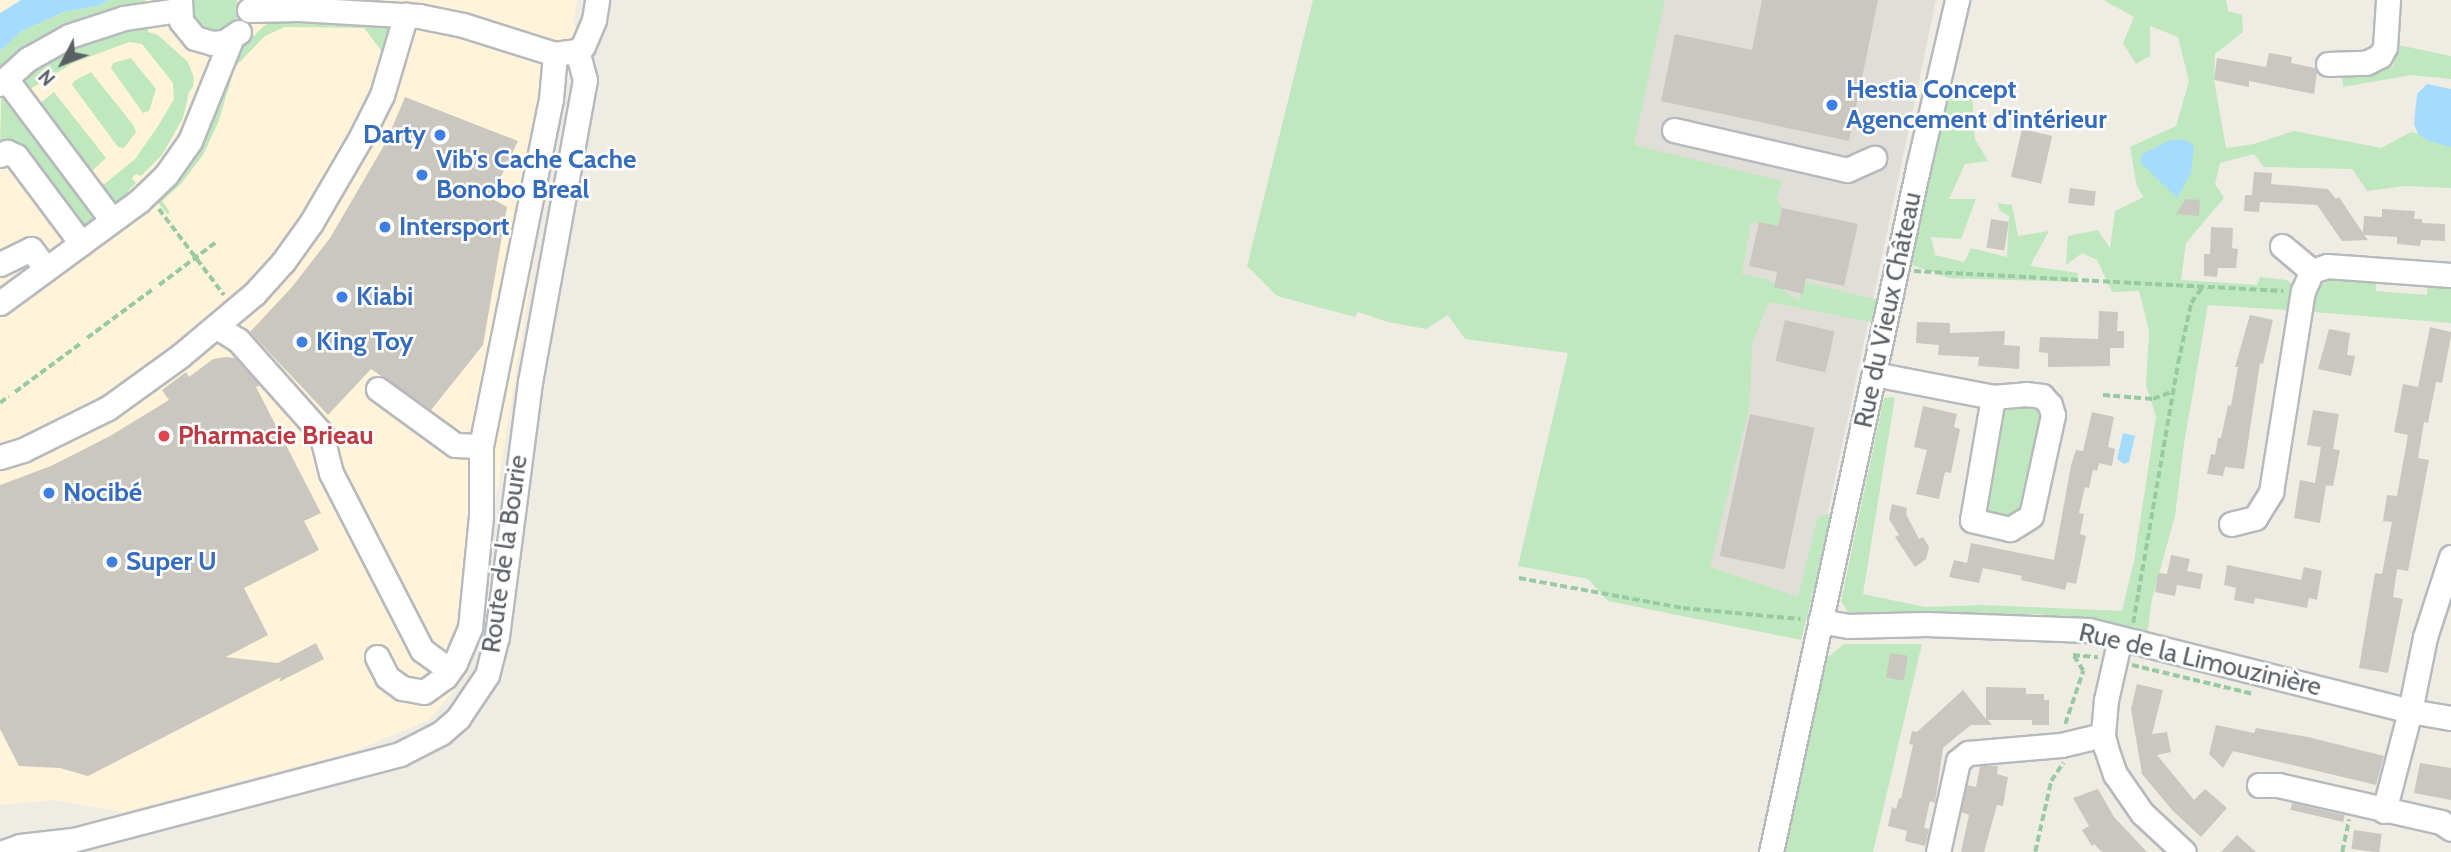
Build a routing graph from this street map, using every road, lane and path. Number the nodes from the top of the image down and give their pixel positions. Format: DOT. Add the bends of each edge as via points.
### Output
graph roads {
  1 [pos="597,0"];
  2 [pos="1957,0"];
  3 [pos="2388,0"];
  4 [pos="179,5"];
  5 [pos="248,5"];
  6 [pos="332,5"];
  7 [pos="406,8"];
  8 [pos="232,37"];
  9 [pos="199,39"];
  10 [pos="566,52"];
  11 [pos="2328,64"];
  12 [pos="3,82"];
  13 [pos="209,98"];
  14 [pos="1674,130"];
  15 [pos="0,155"];
  16 [pos="1874,158"];
  17 [pos="147,194"];
  18 [pos="112,220"];
  19 [pos="81,243"];
  20 [pos="215,243"];
  21 [pos="2283,246"];
  22 [pos="196,258"];
  23 [pos="0,264"];
  24 [pos="46,269"];
  25 [pos="1898,269"];
  26 [pos="2451,275"];
  27 [pos="2307,281"];
  28 [pos="159,285"];
  29 [pos="2202,287"];
  30 [pos="153,289"];
  31 [pos="0,303"];
  32 [pos="238,308"];
  33 [pos="217,327"];
  34 [pos="87,338"];
  35 [pos="81,343"];
  36 [pos="1874,374"];
  37 [pos="378,389"];
  38 [pos="15,391"];
  39 [pos="2174,391"];
  40 [pos="2104,395"];
  41 [pos="9,396"];
  42 [pos="1993,397"];
  43 [pos="0,402"];
  44 [pos="481,446"];
  45 [pos="0,457"];
  46 [pos="2231,524"];
  47 [pos="2451,557"];
  48 [pos="1518,578"];
  49 [pos="1820,621"];
  50 [pos="2124,639"];
  51 [pos="377,657"];
  52 [pos="450,670"];
  53 [pos="2410,711"];
  54 [pos="2451,718"];
  55 [pos="2104,735"];
  56 [pos="2259,785"];
  57 [pos="2353,803"];
  58 [pos="2384,811"];
  59 [pos="2451,829"];
  60 [pos="3,852"];
  61 [pos="1770,852"];
  62 [pos="1938,852"];
  63 [pos="2184,852"];
  64 [pos="2342,852"];
  1 -- 10 [label="street" via="588,37"];
  2 -- 25 [label="street, Rue du Vieux Château"];
  3 -- 11 [label="street" via="2385,47 2380,56 2365,63"];
  4 -- 9 [label="street" via="186,30"];
  4 -- 12 [label="street" via="69,36 28,59"];
  5 -- 6 [label="street"];
  5 -- 8 [label="street" via="246,24"];
  6 -- 7 [label="street"];
  7 -- 10 [label="street"];
  7 -- 32 [label="street" via="382,95 342,172 283,262"];
  8 -- 9 [label="street" via="212,43"];
  8 -- 13 [label="street"];
  9 -- 13 [label="street"];
  10 -- 44 [label="street" via="551,99"];
  10 -- 60 [label="street, Route de la Bourie" via="585,80 530,382 497,636 487,675 458,718 441,733 400,754 73,840"];
  12 -- 18 [label="street"];
  13 -- 17 [label="street" via="190,141"];
  14 -- 16 [label="street" via="1847,170"];
  15 -- 19 [label="street" via="16,156"];
  17 -- 18 [label="street"];
  17 -- 22 [label="path"];
  18 -- 19 [label="street"];
  19 -- 24 [label="street"];
  20 -- 22 [label="path"];
  21 -- 27 [label="street"];
  22 -- 28 [label="path"];
  22 -- 32 [label="path"];
  23 -- 24 [label="street" via="31,249"];
  24 -- 31 [label="street"];
  25 -- 29 [label="path"];
  25 -- 36 [label="street, Rue du Vieux Château"];
  26 -- 27 [label="street" via="2327,266"];
  27 -- 29 [label="path"];
  27 -- 46 [label="street" via="2271,492 2255,518"];
  29 -- 39 [label="path" via="2191,303"];
  30 -- 34 [label="path"];
  32 -- 33 [label="street"];
  33 -- 45 [label="street" via="108,408"];
  33 -- 52 [label="street" via="238,340 321,433 331,473 422,649"];
  35 -- 38 [label="path"];
  36 -- 42 [label="street"];
  36 -- 49 [label="street, Rue du Vieux Château"];
  37 -- 44 [label="street" via="455,445"];
  39 -- 40 [label="path" via="2153,399"];
  39 -- 50 [label="path"];
  41 -- 43 [label="path"];
  42 -- 42 [label="street" via="2042,396 2053,415 2031,516 2010,529 1972,520"];
  44 -- 52 [label="street" via="473,607 470,628"];
  47 -- 53 [label="street" via="2425,637"];
  48 -- 49 [label="path" via="1683,608"];
  49 -- 50 [label="street, Rue de la Limouzinière" via="1848,626 2088,630"];
  49 -- 61 [label="street, Rue du Vieux Château"];
  50 -- 53 [label="street, Rue de la Limouzinière"];
  50 -- 55 [label="street" via="2106,700"];
  51 -- 52 [label="street" via="387,677 402,688 424,692"];
  53 -- 54 [label="street, Rue de la Limouzinière"];
  53 -- 58 [label="street"];
  55 -- 62 [label="street" via="2061,745 1968,753 1958,761"];
  55 -- 63 [label="street" via="2115,774 2142,813"];
  56 -- 57 [label="street" via="2278,785"];
  57 -- 58 [label="street"];
  57 -- 64 [label="path"];
  58 -- 59 [label="street" via="2441,822"];
}
